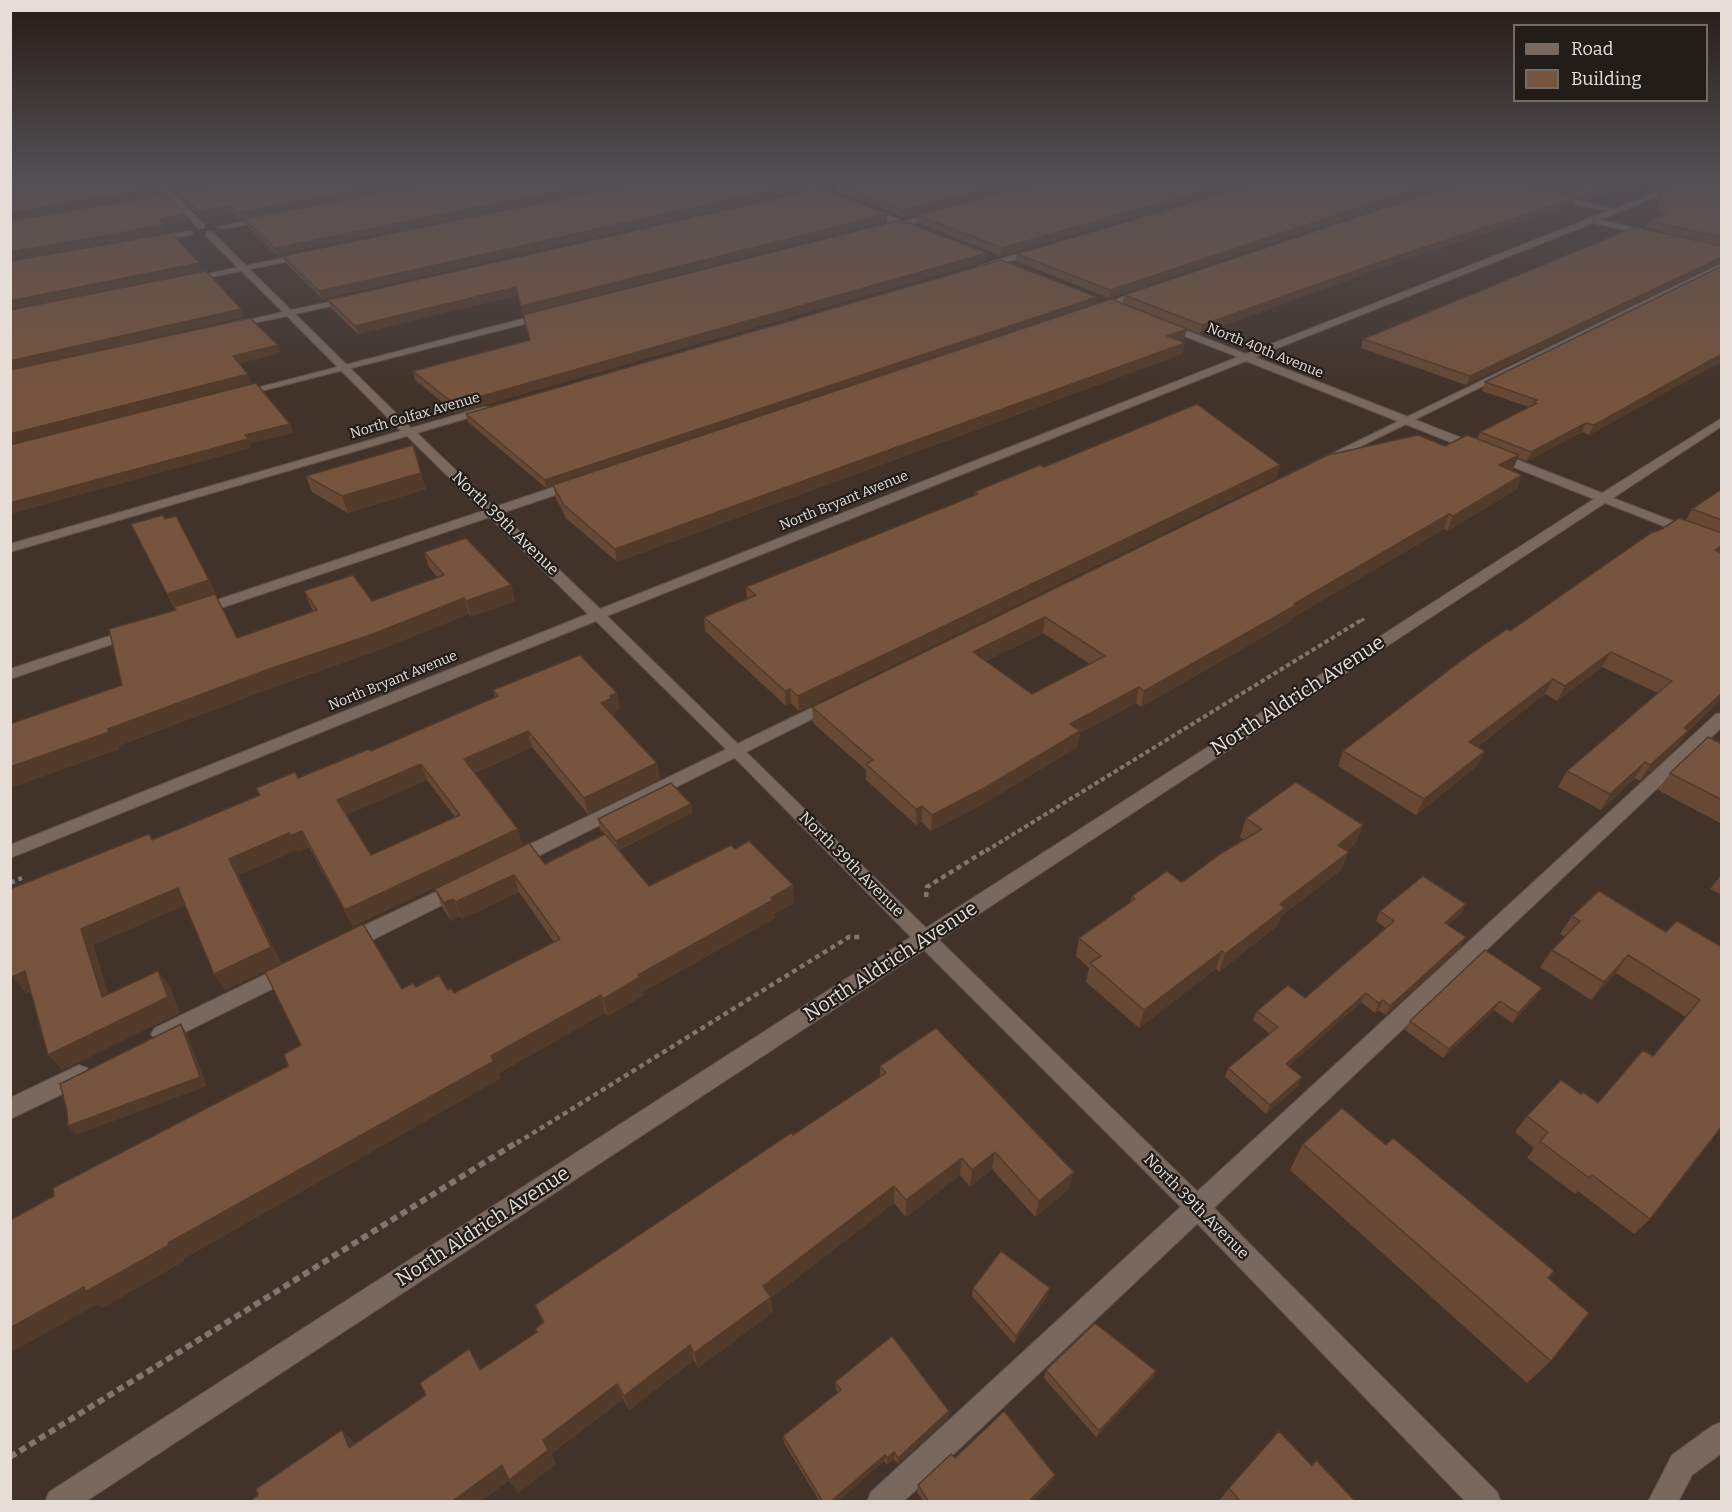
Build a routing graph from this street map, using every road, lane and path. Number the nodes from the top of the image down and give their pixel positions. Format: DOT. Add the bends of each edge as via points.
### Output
graph roads {
  1 [pos="230,252"];
  2 [pos="977,252"];
  3 [pos="1032,252"];
  4 [pos="1512,252"];
  5 [pos="312,254"];
  6 [pos="1000,261"];
  7 [pos="1722,265"];
  8 [pos="242,268"];
  9 [pos="973,269"];
  10 [pos="1023,270"];
  11 [pos="182,280"];
  12 [pos="1158,286"];
  13 [pos="358,297"];
  14 [pos="288,313"];
  15 [pos="552,314"];
  16 [pos="1081,316"];
  17 [pos="1154,321"];
  18 [pos="227,327"];
  19 [pos="1245,357"];
  20 [pos="344,367"];
  21 [pos="224,398"];
  22 [pos="504,404"];
  23 [pos="1404,420"];
  24 [pos="1722,421"];
  25 [pos="409,432"];
  26 [pos="1310,467"];
  27 [pos="587,480"];
  28 [pos="1601,497"];
  29 [pos="492,512"];
  30 [pos="1722,545"];
  31 [pos="10,548"];
  32 [pos="1374,612"];
  33 [pos="189,614"];
  34 [pos="600,615"];
  35 [pos="144,629"];
  36 [pos="10,674"];
  37 [pos="841,698"];
  38 [pos="1722,718"];
  39 [pos="737,750"];
  40 [pos="10,852"];
  41 [pos="500,867"];
  42 [pos="468,883"];
  43 [pos="926,897"];
  44 [pos="862,937"];
  45 [pos="925,940"];
  46 [pos="330,951"];
  47 [pos="308,962"];
  48 [pos="149,1041"];
  49 [pos="96,1067"];
  50 [pos="10,1109"];
  51 [pos="1197,1207"];
  52 [pos="1722,1436"];
  53 [pos="10,1457"];
  54 [pos="59,1502"];
  55 [pos="881,1502"];
  56 [pos="1487,1502"];
  57 [pos="1662,1502"];
  1 -- 8 [label="street, North 39th Avenue"];
  2 -- 6 [label="street"];
  3 -- 6 [label="street"];
  4 -- 19 [label="street, North Bryant Avenue"];
  5 -- 8 [label="street"];
  6 -- 9 [label="street"];
  6 -- 10 [label="street"];
  7 -- 23 [label="street"];
  8 -- 11 [label="street"];
  8 -- 14 [label="street, North 39th Avenue"];
  12 -- 16 [label="street"];
  13 -- 14 [label="street"];
  14 -- 18 [label="street"];
  14 -- 20 [label="street, North 39th Avenue"];
  15 -- 20 [label="street"];
  17 -- 19 [label="street, North 40th Avenue"];
  19 -- 23 [label="street, North 40th Avenue"];
  19 -- 34 [label="street, North Bryant Avenue"];
  20 -- 21 [label="street"];
  20 -- 25 [label="street, North 39th Avenue"];
  22 -- 25 [label="street, North Colfax Avenue"];
  23 -- 26 [label="street"];
  23 -- 28 [label="street, North 40th Avenue"];
  24 -- 28 [label="street, North Aldrich Avenue"];
  25 -- 29 [label="street, North 39th Avenue"];
  25 -- 31 [label="street, North Colfax Avenue"];
  27 -- 29 [label="street"];
  28 -- 30 [label="street, North 40th Avenue"];
  28 -- 45 [label="street, North Aldrich Avenue"];
  29 -- 33 [label="street"];
  29 -- 34 [label="street, North 39th Avenue"];
  32 -- 43 [label="path" via="927,887"];
  34 -- 39 [label="street, North 39th Avenue"];
  34 -- 40 [label="street, North Bryant Avenue"];
  35 -- 36 [label="street"];
  37 -- 39 [label="street"];
  38 -- 51 [label="street"];
  39 -- 41 [label="street"];
  39 -- 45 [label="street, North 39th Avenue"];
  42 -- 46 [label="street"];
  44 -- 53 [label="path" via="849,938"];
  45 -- 51 [label="street, North 39th Avenue"];
  45 -- 54 [label="street, North Aldrich Avenue"];
  47 -- 48 [label="street"];
  49 -- 50 [label="street"];
  51 -- 55 [label="street"];
  51 -- 56 [label="street, North 39th Avenue"];
  52 -- 57 [label="street" via="1682,1465"];
}
